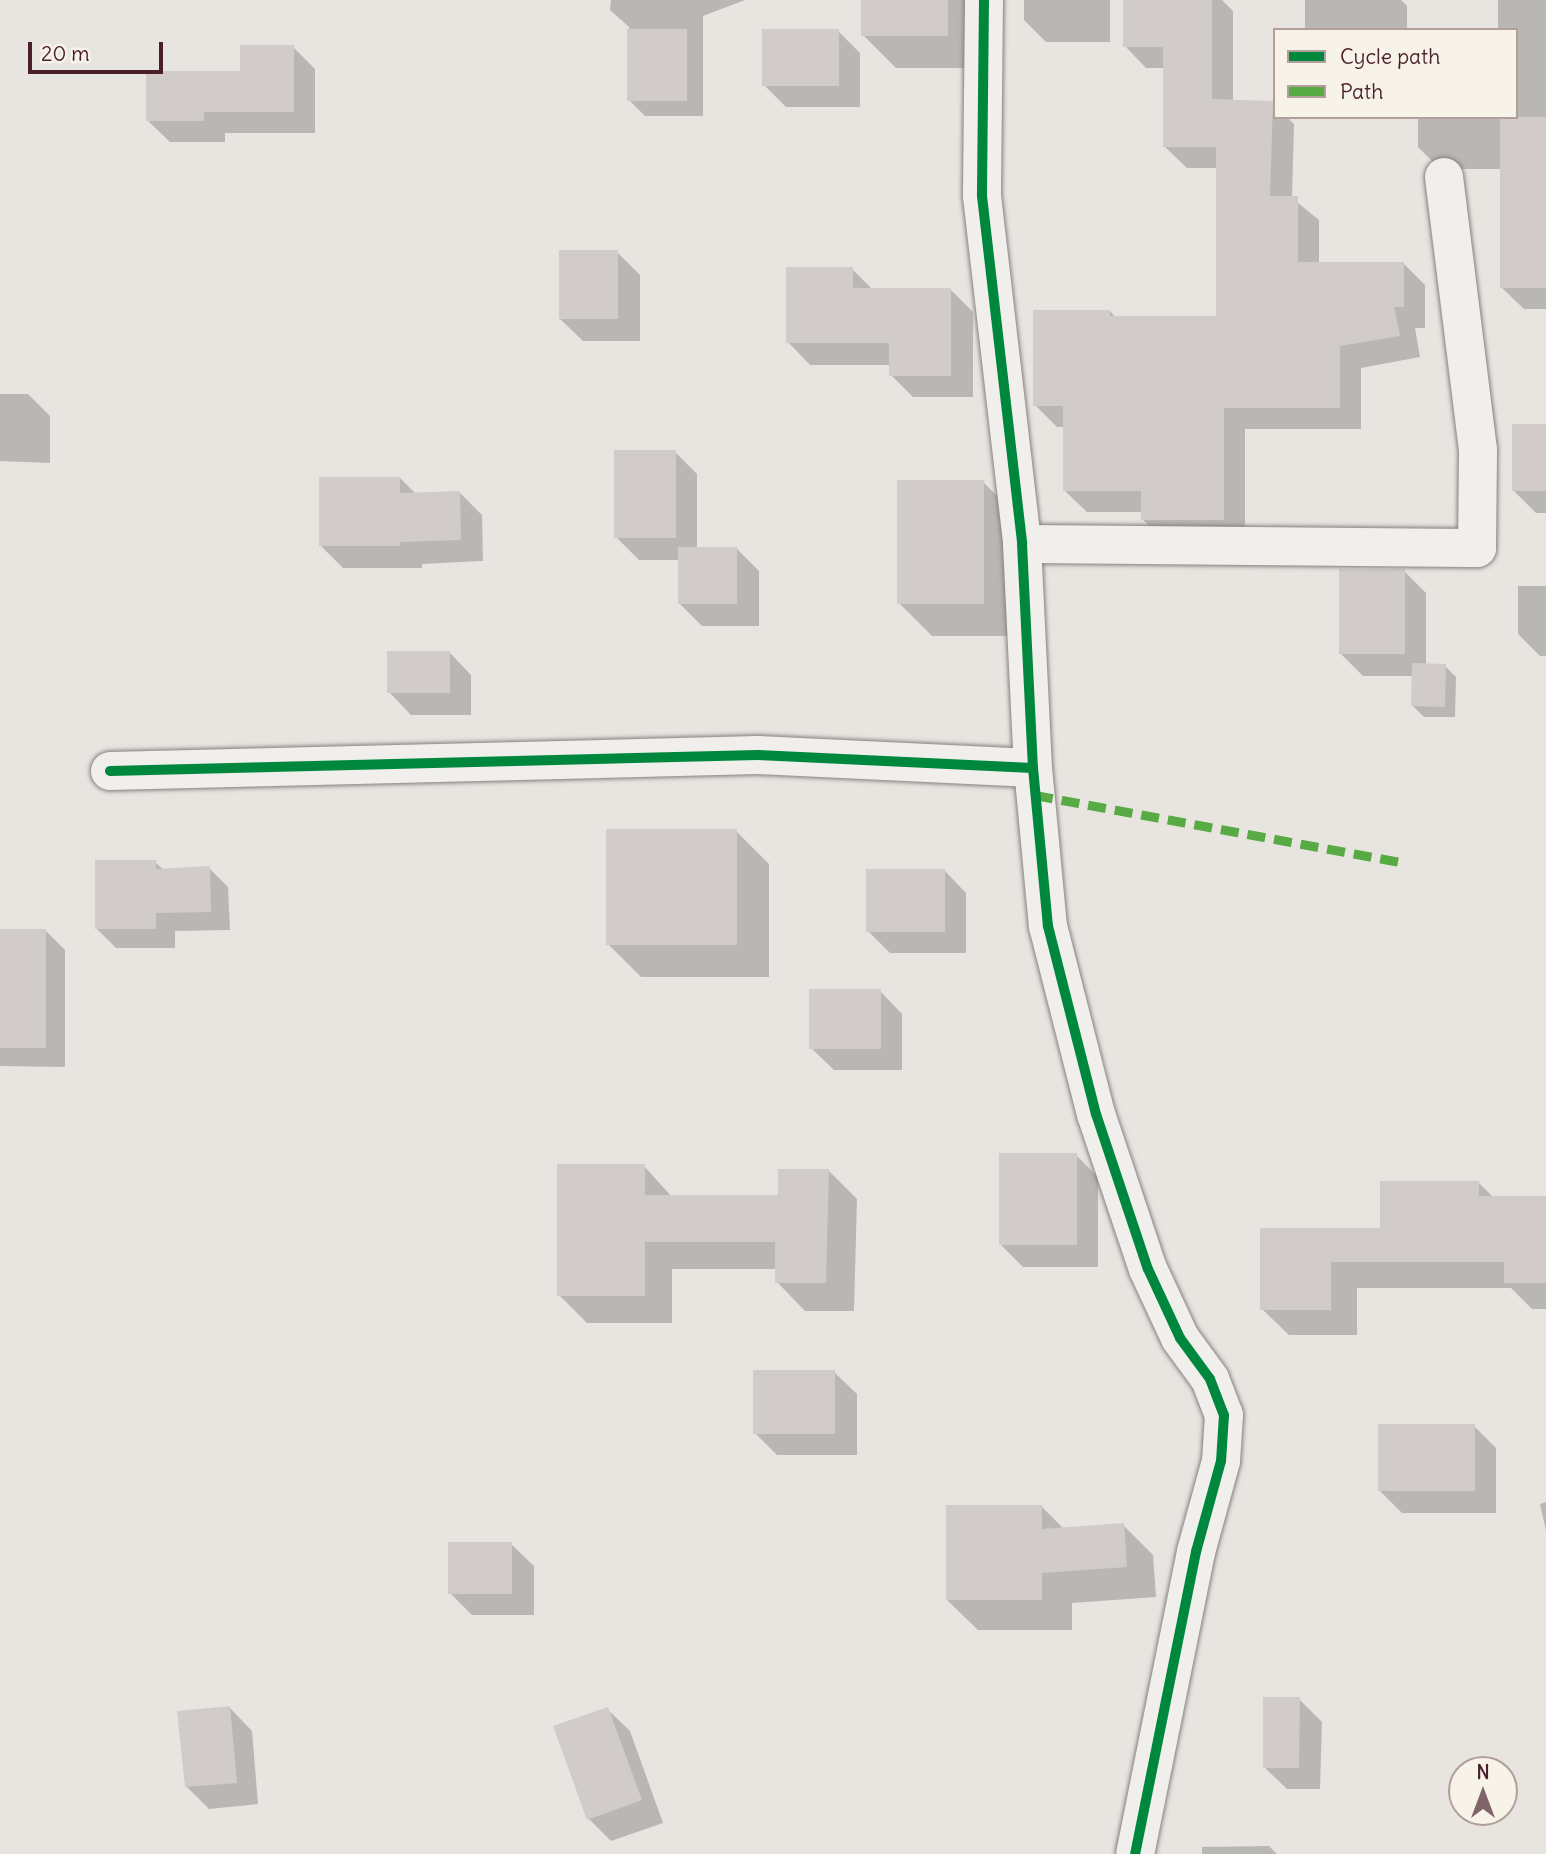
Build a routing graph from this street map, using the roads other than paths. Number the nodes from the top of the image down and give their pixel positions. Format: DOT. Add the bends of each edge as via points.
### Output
graph roads {
  1 [pos="984,0"];
  2 [pos="1444,177"];
  3 [pos="1022,544"];
  4 [pos="1033,768"];
  5 [pos="110,771"];
  6 [pos="1135,1854"];
  1 -- 3 [label="street" via="982,196"];
  2 -- 3 [label="street" via="1478,450 1477,548"];
  3 -- 4 [label="street"];
  4 -- 5 [label="street" via="758,755"];
  4 -- 6 [label="street" via="1048,926 1096,1114 1148,1269 1180,1338 1210,1379 1224,1415 1222,1461 1196,1552"];
}
